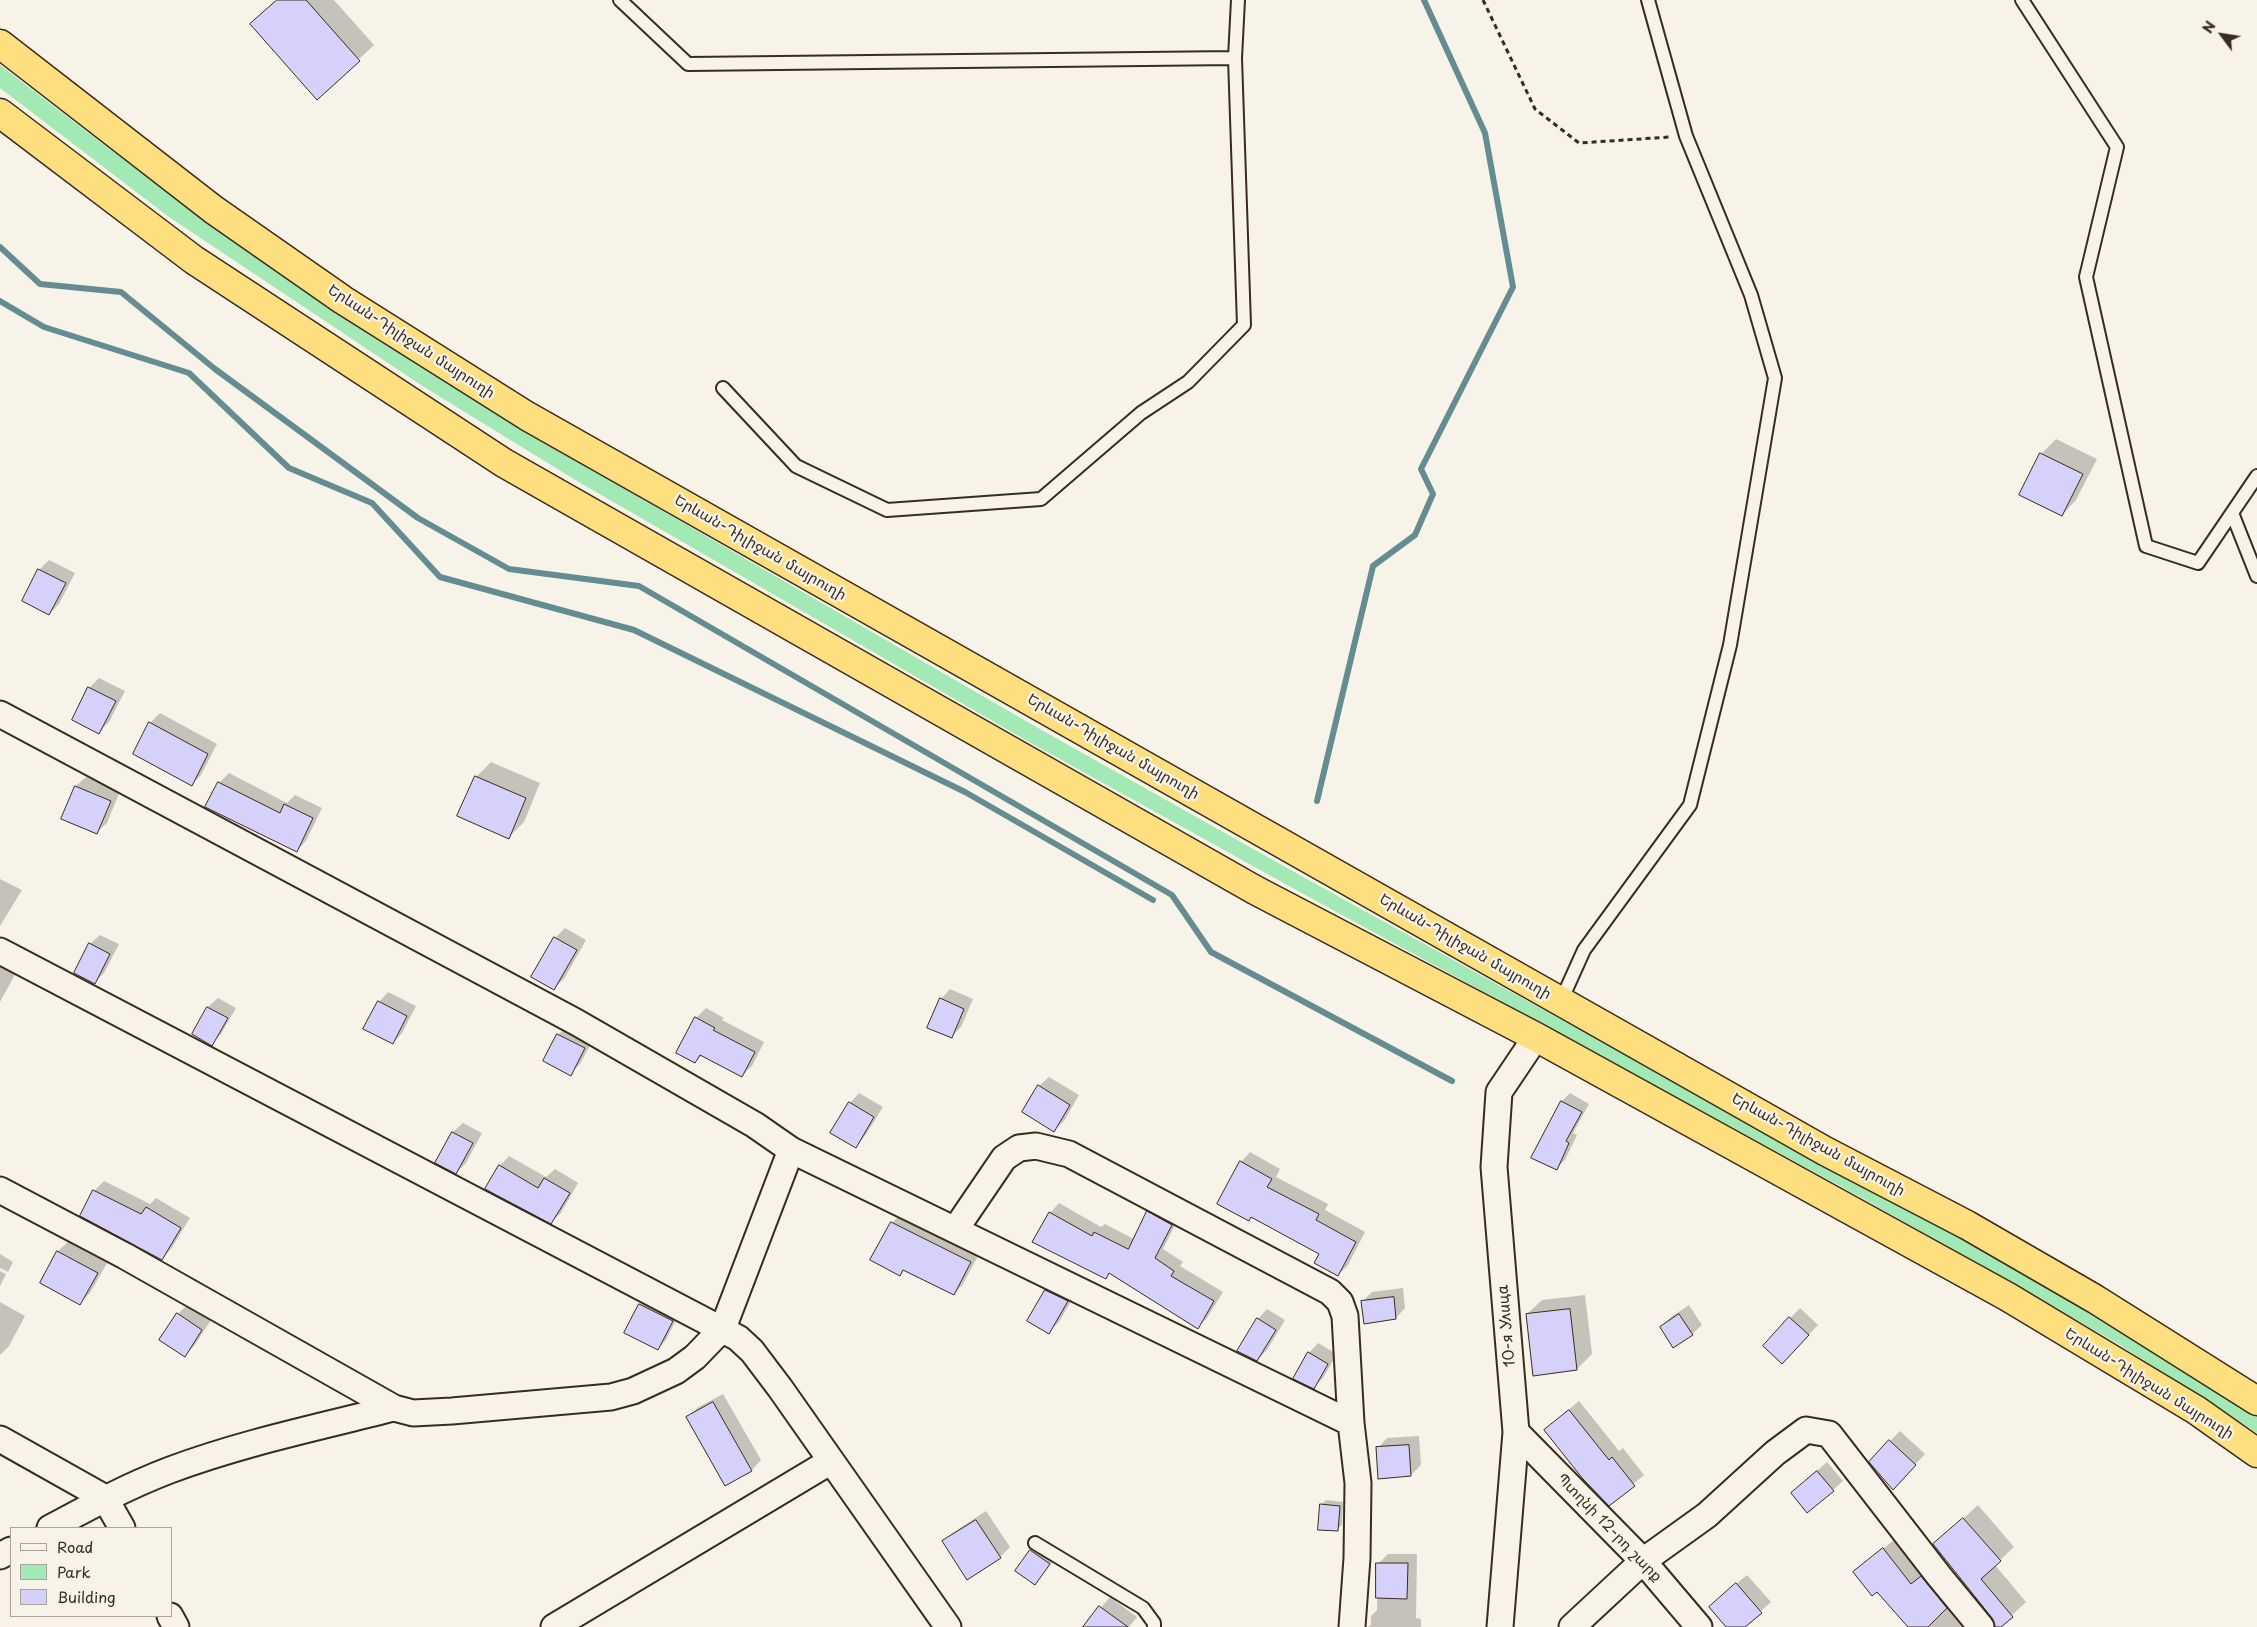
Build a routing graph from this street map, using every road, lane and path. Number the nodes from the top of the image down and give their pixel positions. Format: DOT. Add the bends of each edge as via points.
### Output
graph roads {
  1 [pos="620,0"];
  2 [pos="1238,0"];
  3 [pos="1483,0"];
  4 [pos="1648,0"];
  5 [pos="2022,0"];
  6 [pos="0,44"];
  7 [pos="1235,58"];
  8 [pos="0,114"];
  9 [pos="1686,136"];
  10 [pos="723,388"];
  11 [pos="2257,476"];
  12 [pos="2232,513"];
  13 [pos="2257,576"];
  14 [pos="0,714"];
  15 [pos="0,951"];
  16 [pos="1561,1001"];
  17 [pos="1536,1037"];
  18 [pos="791,1150"];
  19 [pos="0,1190"];
  20 [pos="954,1230"];
  21 [pos="722,1328"];
  22 [pos="2257,1401"];
  23 [pos="394,1408"];
  24 [pos="1351,1423"];
  25 [pos="1516,1432"];
  26 [pos="0,1439"];
  27 [pos="2257,1453"];
  28 [pos="831,1461"];
  29 [pos="105,1498"];
  30 [pos="52,1527"];
  31 [pos="121,1527"];
  32 [pos="1035,1543"];
  33 [pos="1643,1561"];
  34 [pos="554,1627"];
  35 [pos="948,1627"];
  36 [pos="1154,1627"];
  37 [pos="1352,1627"];
  38 [pos="1500,1627"];
  39 [pos="1572,1627"];
  40 [pos="1699,1627"];
  41 [pos="1981,1627"];
  1 -- 7 [label="lane" via="688,64"];
  2 -- 7 [label="lane"];
  3 -- 9 [label="path" via="1535,109 1580,143"];
  4 -- 9 [label="lane"];
  5 -- 12 [label="lane" via="2117,147 2086,277 2146,546 2198,564"];
  6 -- 16 [label="highway, Երևան-Դիլիջան մայրուղի" via="214,210 343,300 527,416"];
  7 -- 10 [label="lane" via="1244,325 1188,382 1141,413 1041,499 887,510 796,466"];
  8 -- 17 [label="highway, Երևան-Դիլիջան մայրուղի" via="194,260 504,464 1255,890"];
  9 -- 16 [label="lane" via="1751,295 1774,378 1730,645 1690,805 1584,950"];
  11 -- 12 [label="lane"];
  12 -- 13 [label="lane"];
  14 -- 18 [label="street" via="576,1022 755,1124"];
  15 -- 21 [label="street"];
  16 -- 22 [label="highway, Երևան-Դիլիջան մայրուղի" via="1816,1146 1967,1225 2095,1299"];
  17 -- 25 [label="street, 10-я Улица" via="1499,1092 1494,1167"];
  17 -- 27 [label="highway, Երևան-Դիլիջան մայրուղի" via="2008,1297 2196,1410"];
  18 -- 20 [label="street"];
  18 -- 21 [label="street"];
  19 -- 23 [label="street" via="125,1256"];
  20 -- 24 [label="street"];
  20 -- 24 [label="street" via="1004,1158 1018,1148 1036,1146 1069,1154 1330,1292 1340,1302 1345,1316"];
  21 -- 23 [label="street" via="695,1358 676,1371 633,1391 611,1397 452,1412 413,1412"];
  21 -- 28 [label="street" via="752,1351"];
  23 -- 29 [label="street" via="273,1438 180,1467"];
  24 -- 37 [label="street" via="1358,1483"];
  25 -- 33 [label="street, Պտղնի 12-րդ շարք"];
  25 -- 38 [label="street, 10-я Улица"];
  26 -- 29 [label="street"];
  28 -- 34 [label="street"];
  28 -- 35 [label="street"];
  29 -- 30 [label="street"];
  29 -- 31 [label="street"];
  32 -- 36 [label="lane" via="1142,1608"];
  33 -- 39 [label="street"];
  33 -- 40 [label="street, Պտղնի 12-րդ շարք"];
  33 -- 41 [label="street" via="1707,1515 1775,1453 1806,1430 1828,1434"];
}
